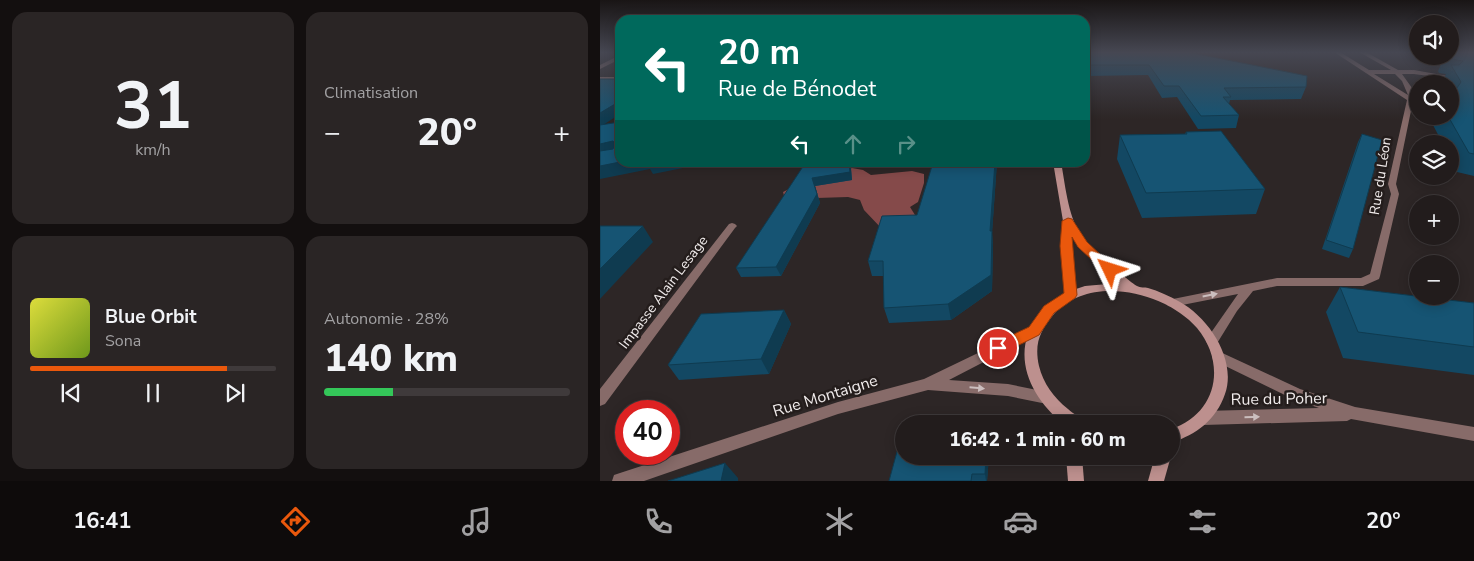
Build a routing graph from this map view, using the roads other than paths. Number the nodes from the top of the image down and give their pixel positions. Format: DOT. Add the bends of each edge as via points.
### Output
graph roads {
  1 [pos="1373,74"];
  2 [pos="1398,74"];
  3 [pos="600,79"];
  4 [pos="615,79"];
  5 [pos="1409,90"];
  6 [pos="1409,95"];
  7 [pos="1409,110"];
  8 [pos="1058,167"];
  9 [pos="1068,221"];
  10 [pos="732,226"];
  11 [pos="1131,288"];
  12 [pos="1248,289"];
  13 [pos="1071,295"];
  14 [pos="1172,303"];
  15 [pos="1034,331"];
  16 [pos="1212,341"];
  17 [pos="1218,356"];
  18 [pos="928,384"];
  19 [pos="1047,398"];
  20 [pos="600,400"];
  21 [pos="1355,414"];
  22 [pos="1063,415"];
  23 [pos="1203,418"];
  24 [pos="1180,434"];
  25 [pos="1474,434"];
  26 [pos="1075,465"];
  27 [pos="1159,465"];
  28 [pos="620,481"];
  29 [pos="1076,481"];
  30 [pos="1156,481"];
  1 -- 6 [label="street"];
  2 -- 5 [label="street"];
  3 -- 4 [label="street"];
  7 -- 12 [label="street, Rue du Léon" via="1392,184 1395,194 1375,276 1363,282 1287,281"];
  8 -- 9 [label="street"];
  9 -- 11 [label="street" via="1082,244"];
  9 -- 13 [label="street" via="1066,246"];
  10 -- 20 [label="street, Impasse Alain Lesage"];
  11 -- 13 [label="street" via="1102,287"];
  11 -- 14 [label="street" via="1158,295"];
  14 -- 12 [label="street, Rue du Léon, one-way"];
  12 -- 16 [label="street"];
  13 -- 15 [label="street" via="1049,310"];
  14 -- 16 [label="street" via="1195,320"];
  15 -- 18 [label="street"];
  15 -- 19 [label="street" via="1031,363 1036,381"];
  16 -- 17 [label="street"];
  17 -- 21 [label="street, Rue du Poher" via="1296,394"];
  17 -- 23 [label="street" via="1220,388 1214,404"];
  18 -- 19 [label="street, Rue Montaigne, one-way" via="1018,392"];
  18 -- 28 [label="street, Rue Montaigne" via="838,408"];
  19 -- 22 [label="street"];
  23 -- 21 [label="street, Rue du Poher, one-way"];
  21 -- 25 [label="street, Rue du Poher"];
  23 -- 24 [label="street"];
  26 -- 29 [label="street"];
  27 -- 30 [label="street"];
}
